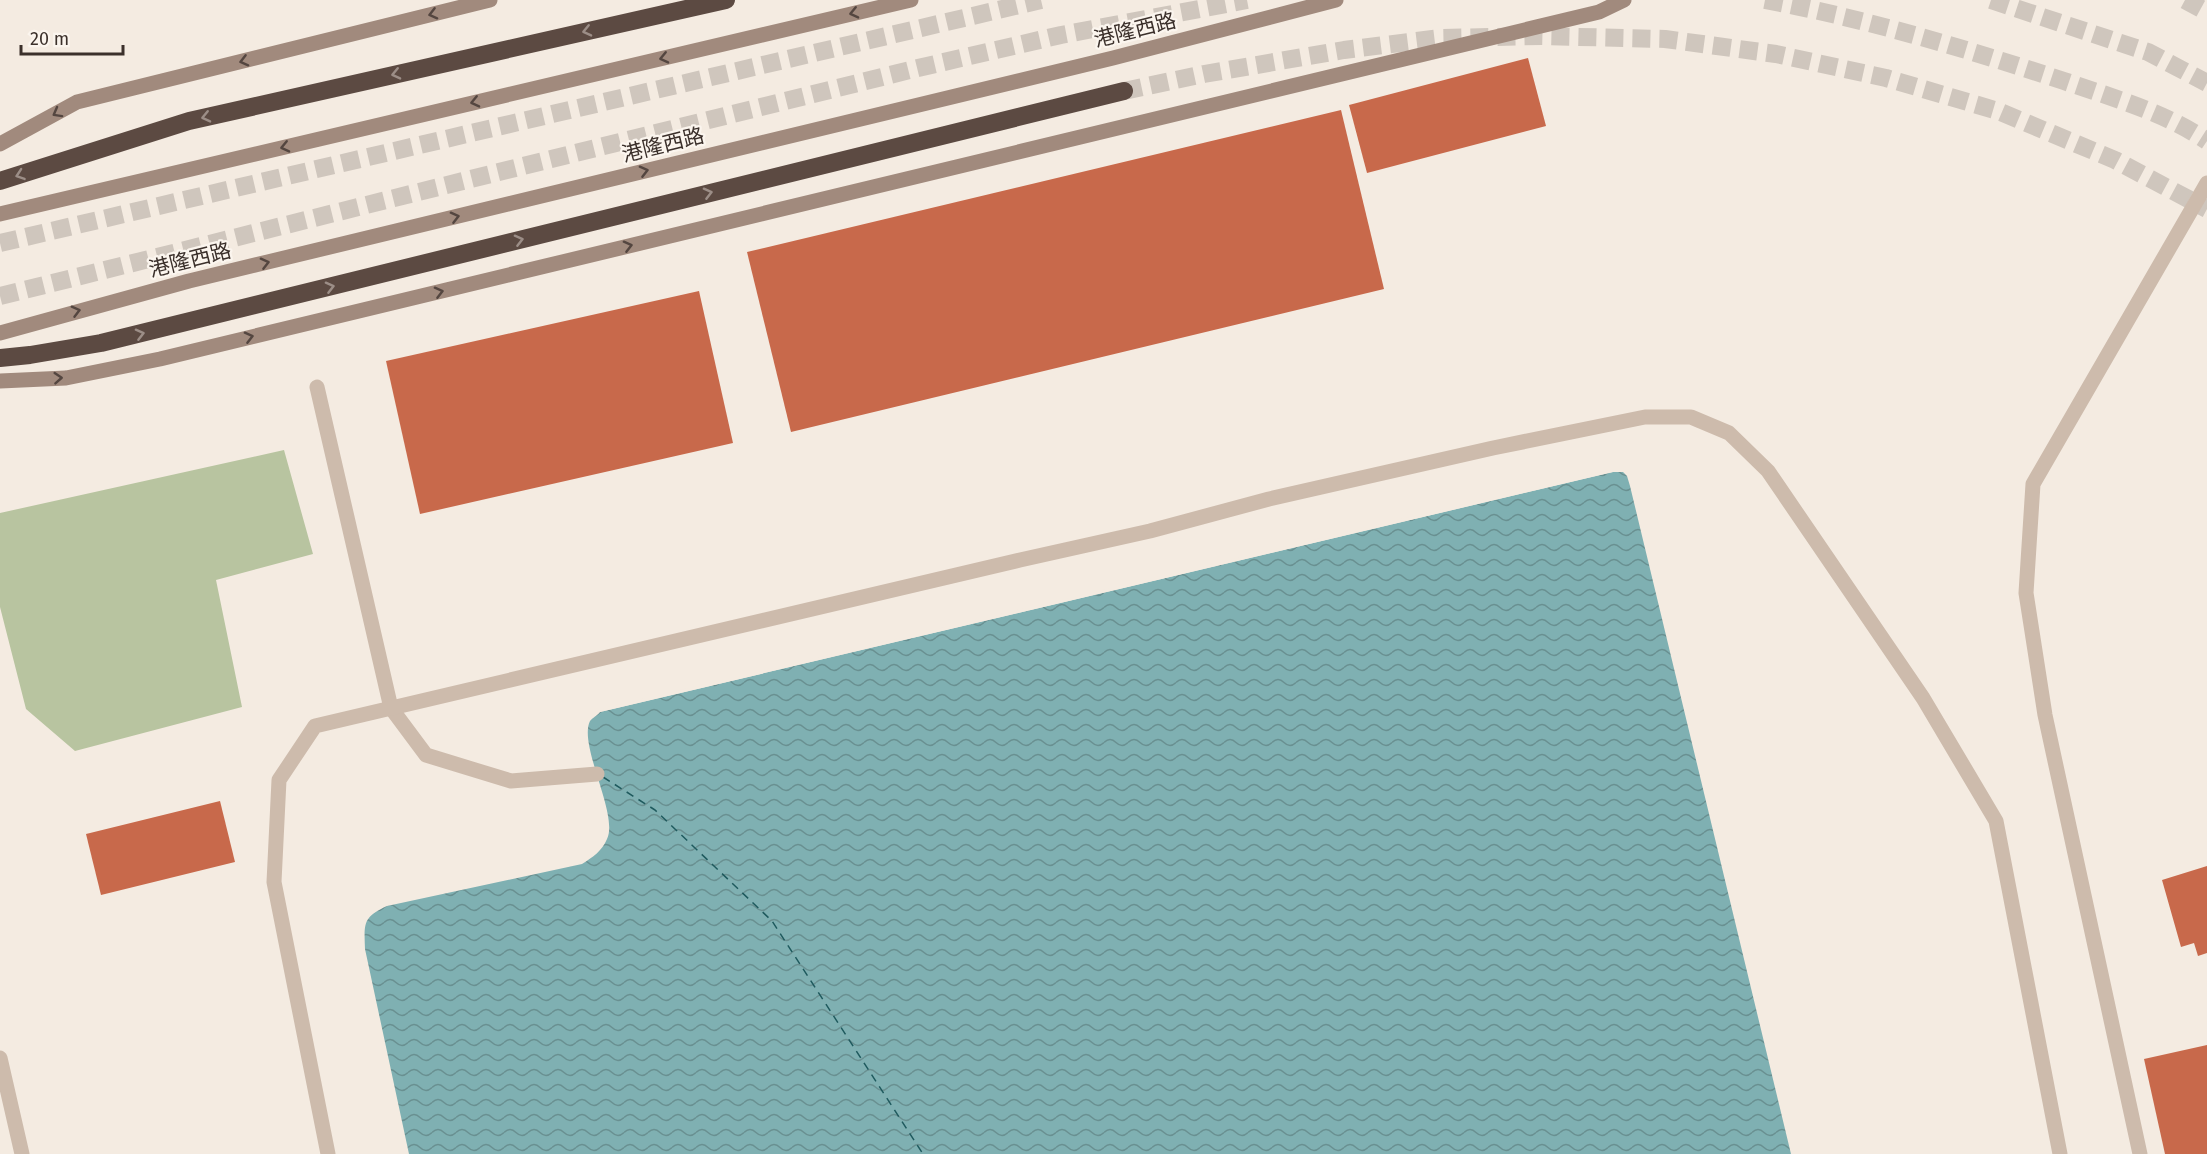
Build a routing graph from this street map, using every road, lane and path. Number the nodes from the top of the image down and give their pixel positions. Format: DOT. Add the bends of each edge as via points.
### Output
graph roads {
  1 [pos="490,0"];
  2 [pos="726,0"];
  3 [pos="911,0"];
  4 [pos="1336,0"];
  5 [pos="1624,0"];
  6 [pos="1124,91"];
  7 [pos="0,144"];
  8 [pos="0,181"];
  9 [pos="2207,183"];
  10 [pos="0,214"];
  11 [pos="0,333"];
  12 [pos="0,358"];
  13 [pos="0,381"];
  14 [pos="317,387"];
  15 [pos="391,708"];
  16 [pos="597,774"];
  17 [pos="0,1058"];
  18 [pos="22,1154"];
  19 [pos="328,1154"];
  20 [pos="2060,1154"];
  21 [pos="2140,1154"];
  1 -- 7 [label="main road, one-way" via="77,102"];
  2 -- 8 [label="highway, one-way" via="189,121"];
  3 -- 10 [label="main road, one-way"];
  11 -- 4 [label="main road, 港隆西路, one-way" via="189,281 1113,58"];
  13 -- 5 [label="main road, one-way" via="66,378 172,356 1587,14"];
  12 -- 6 [label="highway, one-way" via="101,343"];
  9 -- 21 [label="street" via="2033,484 2026,593 2045,715"];
  14 -- 15 [label="street"];
  15 -- 16 [label="street" via="426,755 511,781"];
  15 -- 19 [label="street" via="315,726 279,780 274,882"];
  15 -- 20 [label="street" via="1493,448 1645,417 1691,417 1729,433 1768,471 1923,698 1996,821"];
  17 -- 18 [label="street"];
}
